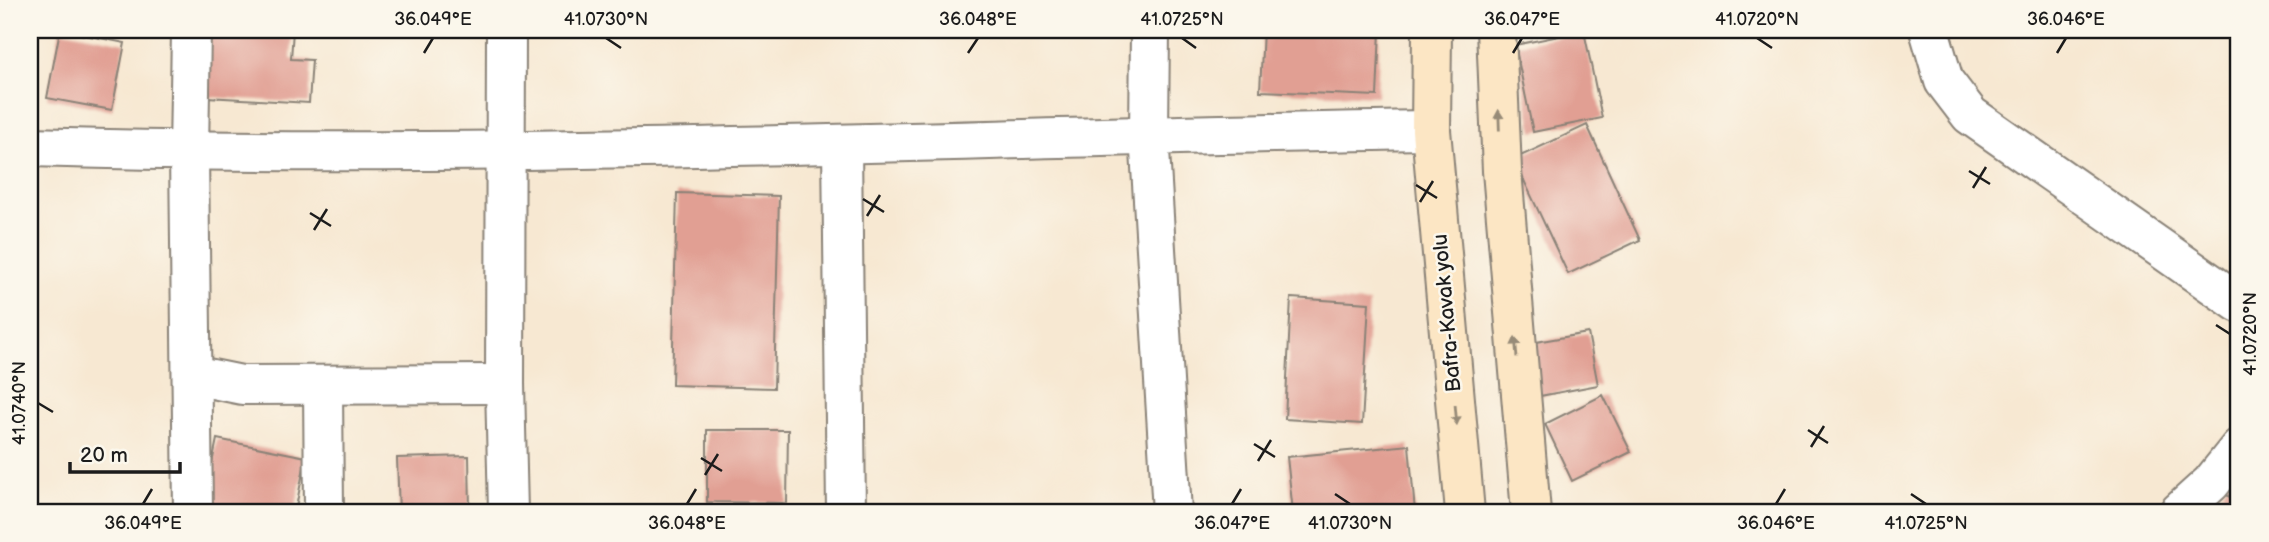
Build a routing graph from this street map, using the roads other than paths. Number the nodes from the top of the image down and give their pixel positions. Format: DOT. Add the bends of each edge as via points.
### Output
graph roads {
  1 [pos="191,30"];
  2 [pos="506,30"];
  3 [pos="1150,30"];
  4 [pos="1432,30"];
  5 [pos="1496,30"];
  6 [pos="1928,30"];
  7 [pos="1431,130"];
  8 [pos="1149,134"];
  9 [pos="842,145"];
  10 [pos="30,148"];
  11 [pos="506,149"];
  12 [pos="189,152"];
  13 [pos="2239,303"];
  14 [pos="193,375"];
  15 [pos="505,384"];
  16 [pos="323,386"];
  17 [pos="2239,449"];
  18 [pos="192,512"];
  19 [pos="324,512"];
  20 [pos="508,512"];
  21 [pos="846,512"];
  22 [pos="1172,512"];
  23 [pos="1465,512"];
  24 [pos="1531,512"];
  25 [pos="2179,512"];
  1 -- 12 [label="street"];
  2 -- 11 [label="street"];
  3 -- 8 [label="street"];
  4 -- 7 [label="main road, Bafra-Kavak yolu"];
  24 -- 5 [label="main road, one-way" via="1502,171"];
  6 -- 13 [label="street" via="1944,81 1970,115"];
  7 -- 8 [label="street"];
  7 -- 23 [label="main road, Bafra-Kavak yolu, one-way"];
  8 -- 9 [label="street"];
  8 -- 22 [label="street"];
  9 -- 11 [label="street"];
  9 -- 21 [label="street"];
  10 -- 12 [label="street"];
  11 -- 12 [label="street"];
  11 -- 15 [label="street"];
  12 -- 14 [label="street"];
  14 -- 16 [label="street" via="242,385"];
  14 -- 18 [label="street"];
  15 -- 16 [label="street"];
  15 -- 20 [label="street"];
  16 -- 19 [label="street"];
  17 -- 25 [label="street"];
}
